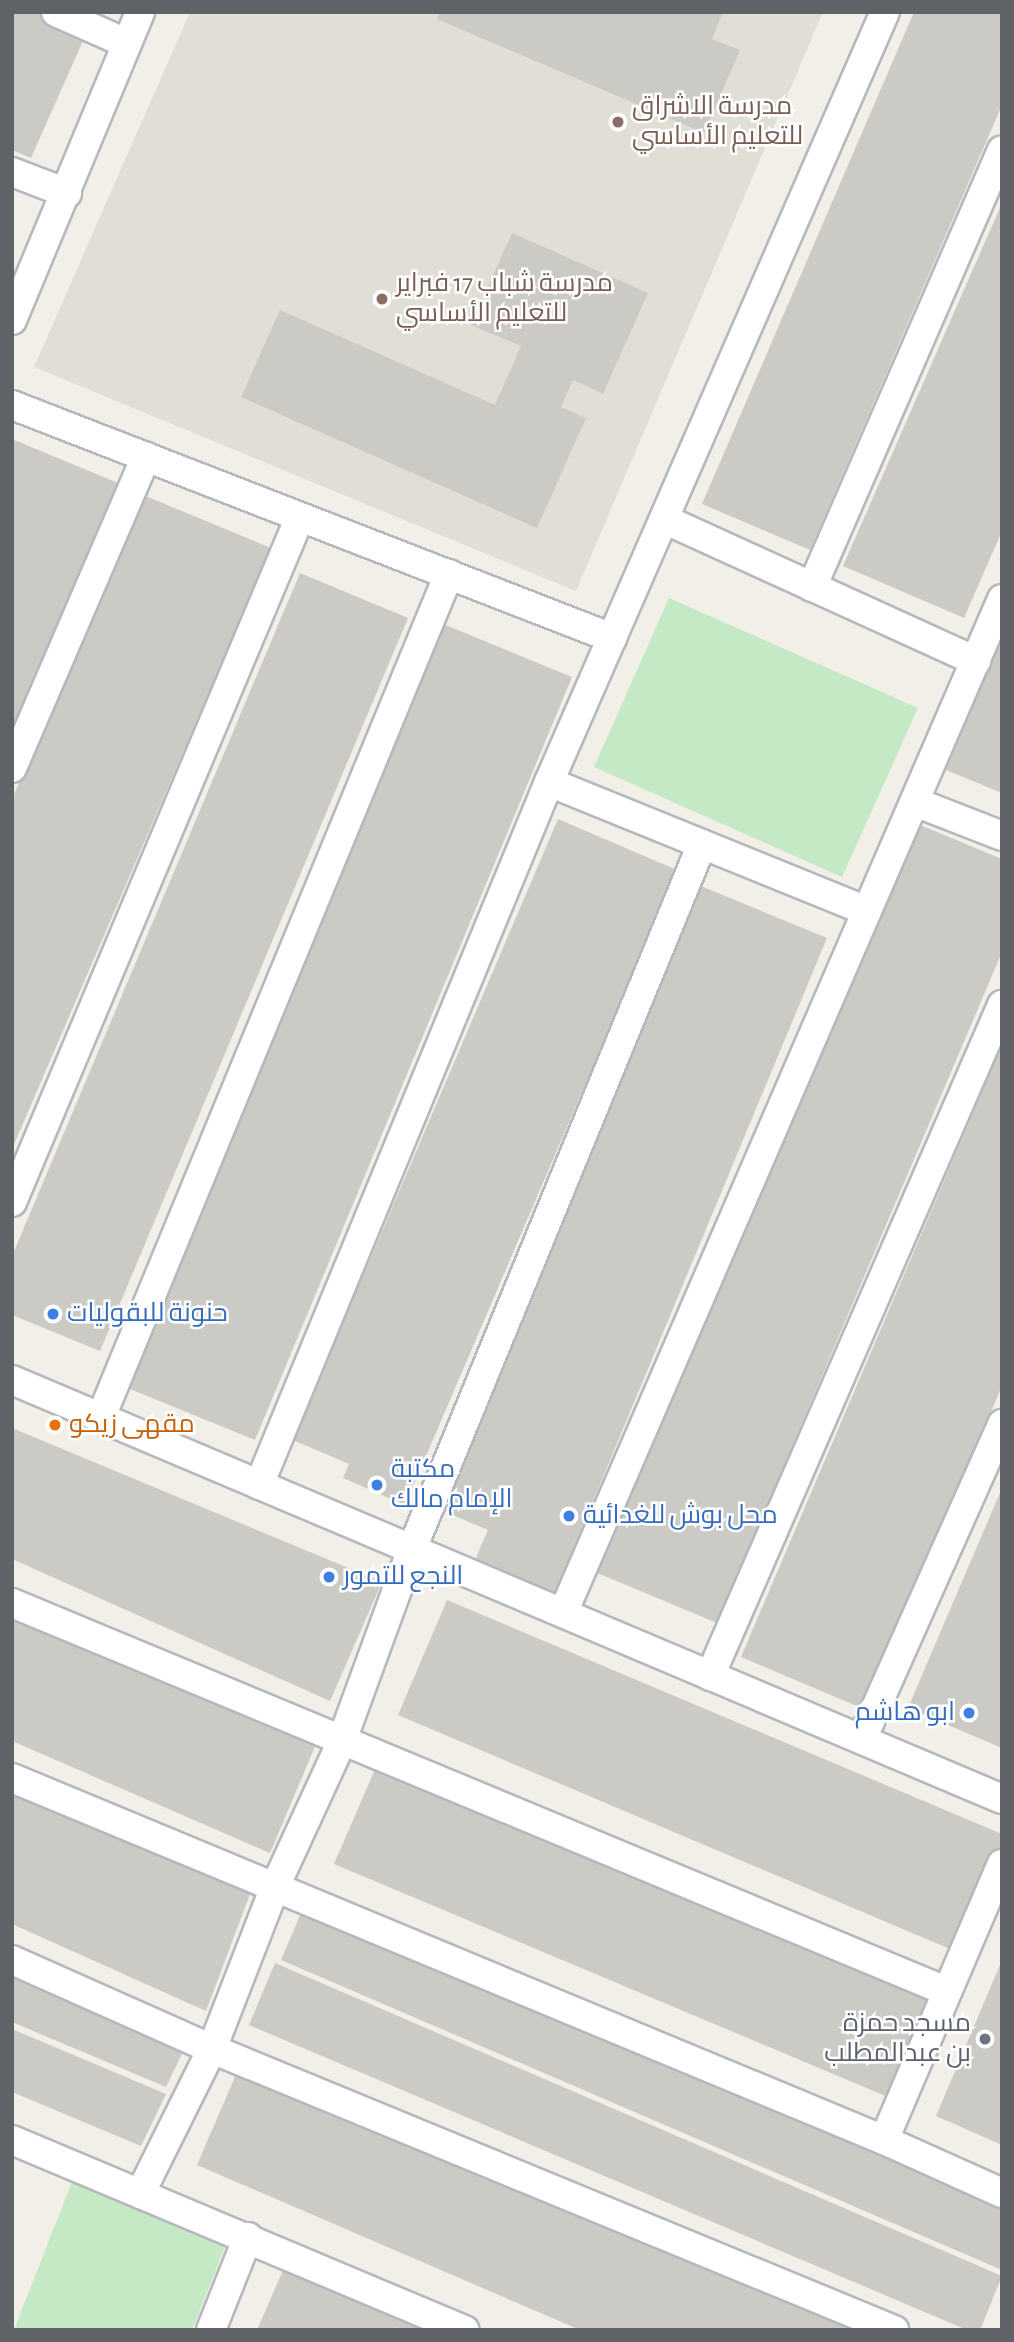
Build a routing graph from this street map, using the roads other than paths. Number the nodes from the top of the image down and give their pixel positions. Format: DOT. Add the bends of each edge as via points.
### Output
graph roads {
  1 [pos="56,12"];
  2 [pos="140,12"];
  3 [pos="885,12"];
  4 [pos="126,43"];
  5 [pos="1002,151"];
  6 [pos="12,172"];
  7 [pos="67,193"];
  8 [pos="12,320"];
  9 [pos="12,405"];
  10 [pos="146,457"];
  11 [pos="300,517"];
  12 [pos="664,520"];
  13 [pos="449,574"];
  14 [pos="812,586"];
  15 [pos="1002,599"];
  16 [pos="612,638"];
  17 [pos="976,661"];
  18 [pos="12,768"];
  19 [pos="549,782"];
  20 [pos="915,802"];
  21 [pos="1002,836"];
  22 [pos="702,844"];
  23 [pos="867,911"];
  24 [pos="1002,1005"];
  25 [pos="12,1202"];
  26 [pos="12,1380"];
  27 [pos="101,1418"];
  28 [pos="1002,1424"];
  29 [pos="259,1485"];
  30 [pos="412,1549"];
  31 [pos="12,1603"];
  32 [pos="563,1613"];
  33 [pos="710,1676"];
  34 [pos="862,1740"];
  35 [pos="341,1742"];
  36 [pos="12,1778"];
  37 [pos="1002,1799"];
  38 [pos="1002,1864"];
  39 [pos="274,1889"];
  40 [pos="12,1960"];
  41 [pos="946,1991"];
  42 [pos="212,2049"];
  43 [pos="884,2140"];
  44 [pos="14,2147"];
  45 [pos="1002,2193"];
  46 [pos="140,2194"];
  47 [pos="248,2237"];
  48 [pos="211,2330"];
  49 [pos="465,2330"];
  50 [pos="894,2330"];
  1 -- 4 [label="street"];
  2 -- 4 [label="street"];
  3 -- 12 [label="street"];
  4 -- 7 [label="street"];
  5 -- 14 [label="street"];
  6 -- 7 [label="street"];
  7 -- 8 [label="street"];
  9 -- 10 [label="street"];
  10 -- 11 [label="street"];
  10 -- 18 [label="street"];
  11 -- 13 [label="street"];
  11 -- 25 [label="street"];
  12 -- 14 [label="street"];
  12 -- 16 [label="street"];
  13 -- 16 [label="street"];
  13 -- 27 [label="street"];
  14 -- 17 [label="street"];
  15 -- 17 [label="street"];
  16 -- 19 [label="street"];
  17 -- 20 [label="street"];
  19 -- 22 [label="street"];
  19 -- 29 [label="street"];
  20 -- 21 [label="street"];
  20 -- 23 [label="street"];
  22 -- 23 [label="street"];
  22 -- 30 [label="street"];
  23 -- 32 [label="street"];
  24 -- 33 [label="street"];
  26 -- 27 [label="street"];
  27 -- 29 [label="street"];
  28 -- 34 [label="street"];
  29 -- 30 [label="street"];
  30 -- 32 [label="street"];
  30 -- 35 [label="street"];
  31 -- 35 [label="street"];
  32 -- 33 [label="street"];
  33 -- 34 [label="street"];
  34 -- 37 [label="street"];
  35 -- 39 [label="street"];
  35 -- 41 [label="street"];
  36 -- 39 [label="street"];
  38 -- 41 [label="street"];
  39 -- 42 [label="street"];
  39 -- 43 [label="street"];
  40 -- 42 [label="street"];
  41 -- 43 [label="street"];
  42 -- 46 [label="street"];
  42 -- 50 [label="street"];
  43 -- 45 [label="street"];
  44 -- 46 [label="street"];
  46 -- 47 [label="street"];
  47 -- 48 [label="street"];
  47 -- 49 [label="street"];
}
